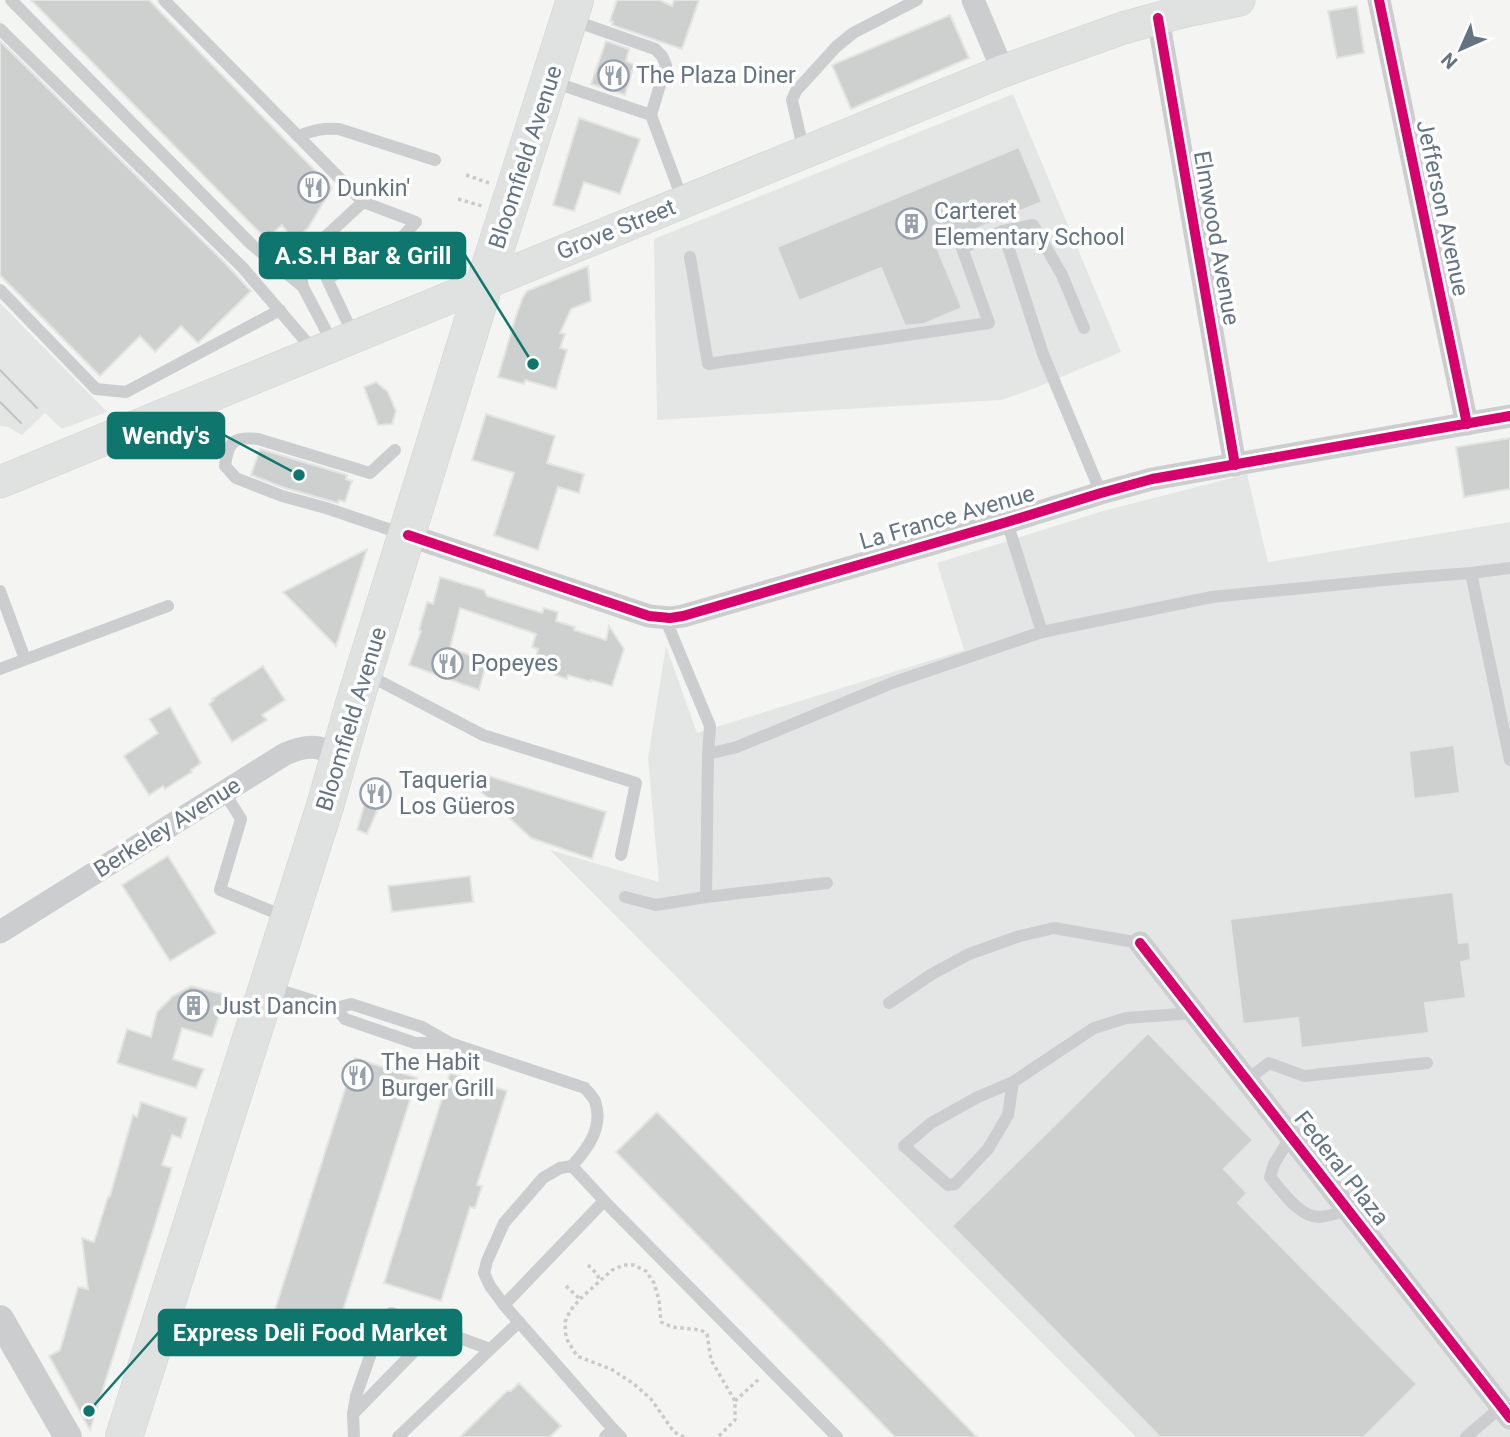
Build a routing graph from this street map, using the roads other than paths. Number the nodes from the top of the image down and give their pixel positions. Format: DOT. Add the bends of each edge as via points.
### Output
graph roads {
  1 [pos="11,0"];
  2 [pos="164,0"];
  3 [pos="917,0"];
  4 [pos="973,0"];
  5 [pos="1379,0"];
  6 [pos="1234,1"];
  7 [pos="572,10"];
  8 [pos="1158,18"];
  9 [pos="0,29"];
  10 [pos="1003,71"];
  11 [pos="549,80"];
  12 [pos="651,115"];
  13 [pos="299,136"];
  14 [pos="804,152"];
  15 [pos="435,160"];
  16 [pos="363,202"];
  17 [pos="683,202"];
  18 [pos="1003,231"];
  19 [pos="690,257"];
  20 [pos="485,282"];
  21 [pos="303,286"];
  22 [pos="0,290"];
  23 [pos="279,310"];
  24 [pos="1084,328"];
  25 [pos="334,345"];
  26 [pos="1510,416"];
  27 [pos="1467,424"];
  28 [pos="395,450"];
  29 [pos="1234,465"];
  30 [pos="0,482"];
  31 [pos="1101,493"];
  32 [pos="1007,522"];
  33 [pos="408,536"];
  34 [pos="1510,568"];
  35 [pos="1471,573"];
  36 [pos="0,591"];
  37 [pos="167,606"];
  38 [pos="665,618"];
  39 [pos="1042,632"];
  40 [pos="25,659"];
  41 [pos="0,669"];
  42 [pos="364,673"];
  43 [pos="340,754"];
  44 [pos="708,754"];
  45 [pos="1510,760"];
  46 [pos="224,792"];
  47 [pos="621,855"];
  48 [pos="827,883"];
  49 [pos="625,897"];
  50 [pos="706,897"];
  51 [pos="288,918"];
  52 [pos="0,932"];
  53 [pos="1140,943"];
  54 [pos="267,986"];
  55 [pos="889,1003"];
  56 [pos="1195,1013"];
  57 [pos="1427,1063"];
  58 [pos="1247,1080"];
  59 [pos="1013,1082"];
  60 [pos="1291,1136"];
  61 [pos="572,1166"];
  62 [pos="604,1201"];
  63 [pos="1348,1210"];
  64 [pos="504,1305"];
  65 [pos="0,1319"];
  66 [pos="519,1322"];
  67 [pos="436,1329"];
  68 [pos="490,1349"];
  69 [pos="1506,1412"];
  70 [pos="353,1414"];
  71 [pos="613,1434"];
  72 [pos="68,1437"];
  73 [pos="124,1437"];
  74 [pos="354,1437"];
  75 [pos="398,1437"];
  76 [pos="837,1437"];
  77 [pos="1466,1437"];
  1 -- 21 [label="lane" via="251,244"];
  2 -- 13 [label="lane"];
  3 -- 14 [label="lane" via="853,33 796,91 792,100"];
  4 -- 10 [label="street"];
  5 -- 27 [label="street, Jefferson Avenue"];
  6 -- 8 [label="main road, Grove Street"];
  7 -- 11 [label="main road, Bloomfield Avenue"];
  7 -- 12 [label="lane" via="662,56 667,65"];
  8 -- 10 [label="main road, Grove Street"];
  8 -- 29 [label="street, Elmwood Avenue"];
  9 -- 23 [label="lane" via="243,268"];
  10 -- 14 [label="main road, Grove Street"];
  11 -- 12 [label="lane"];
  11 -- 20 [label="main road, Bloomfield Avenue"];
  12 -- 17 [label="lane"];
  13 -- 15 [label="lane" via="325,128 339,130"];
  13 -- 16 [label="lane"];
  14 -- 17 [label="main road, Grove Street"];
  16 -- 21 [label="lane" via="298,262"];
  16 -- 25 [label="lane" via="416,222 403,236 327,279"];
  17 -- 20 [label="main road, Grove Street"];
  18 -- 19 [label="lane" via="962,248 989,323 708,365"];
  18 -- 24 [label="lane" via="1033,225 1062,275"];
  18 -- 31 [label="lane" via="1043,354"];
  20 -- 25 [label="main road, Grove Street"];
  20 -- 33 [label="main road, Bloomfield Avenue"];
  21 -- 25 [label="lane"];
  22 -- 23 [label="lane" via="96,389 126,392"];
  23 -- 25 [label="lane"];
  25 -- 30 [label="main road, Grove Street"];
  26 -- 27 [label="street, La France Avenue"];
  27 -- 29 [label="street, La France Avenue"];
  28 -- 33 [label="lane" via="370,473 243,437 233,441 225,466 236,478 270,492"];
  29 -- 31 [label="street, La France Avenue"];
  31 -- 32 [label="street, La France Avenue"];
  32 -- 38 [label="street, La France Avenue"];
  32 -- 39 [label="lane"];
  33 -- 38 [label="street, La France Avenue"];
  33 -- 42 [label="main road, Bloomfield Avenue"];
  34 -- 35 [label="lane"];
  35 -- 39 [label="lane" via="1212,597"];
  35 -- 45 [label="lane"];
  36 -- 40 [label="lane"];
  37 -- 40 [label="lane"];
  38 -- 44 [label="lane" via="710,726"];
  39 -- 44 [label="lane" via="892,683 737,747"];
  40 -- 41 [label="lane"];
  42 -- 43 [label="main road, Bloomfield Avenue"];
  42 -- 47 [label="lane" via="483,735 636,783"];
  43 -- 46 [label="street, Berkeley Avenue" via="312,746 298,748"];
  43 -- 51 [label="main road, Bloomfield Avenue"];
  44 -- 50 [label="lane"];
  46 -- 51 [label="lane" via="241,819 220,890"];
  46 -- 52 [label="street, Berkeley Avenue"];
  48 -- 50 [label="lane"];
  49 -- 50 [label="lane" via="656,905"];
  51 -- 54 [label="main road, Bloomfield Avenue"];
  53 -- 55 [label="lane" via="1054,928 1020,936 969,954"];
  53 -- 56 [label="street, Federal Plaza"];
  54 -- 61 [label="lane" via="336,1008 351,1004 585,1088 594,1101 598,1123 589,1147"];
  54 -- 73 [label="main road, Bloomfield Avenue"];
  56 -- 58 [label="street, Federal Plaza"];
  56 -- 59 [label="lane" via="1126,1018 1094,1028"];
  57 -- 58 [label="lane" via="1304,1076 1269,1063"];
  58 -- 60 [label="street, Federal Plaza"];
  59 -- 59 [label="lane" via="931,1123 904,1146 948,1185 955,1184 988,1149 1008,1115"];
  60 -- 63 [label="street, Federal Plaza"];
  60 -- 63 [label="lane" via="1270,1177 1305,1213 1319,1217"];
  61 -- 62 [label="lane"];
  61 -- 64 [label="lane" via="543,1178 504,1223 485,1273"];
  62 -- 64 [label="lane"];
  62 -- 76 [label="lane"];
  63 -- 69 [label="street, Federal Plaza"];
  64 -- 66 [label="lane"];
  65 -- 72 [label="street"];
  66 -- 68 [label="lane"];
  66 -- 71 [label="lane"];
  67 -- 68 [label="lane"];
  67 -- 70 [label="lane"];
  67 -- 70 [label="lane" via="391,1312 382,1322"];
  68 -- 75 [label="lane"];
  69 -- 77 [label="lane"];
  70 -- 74 [label="lane"];
}
